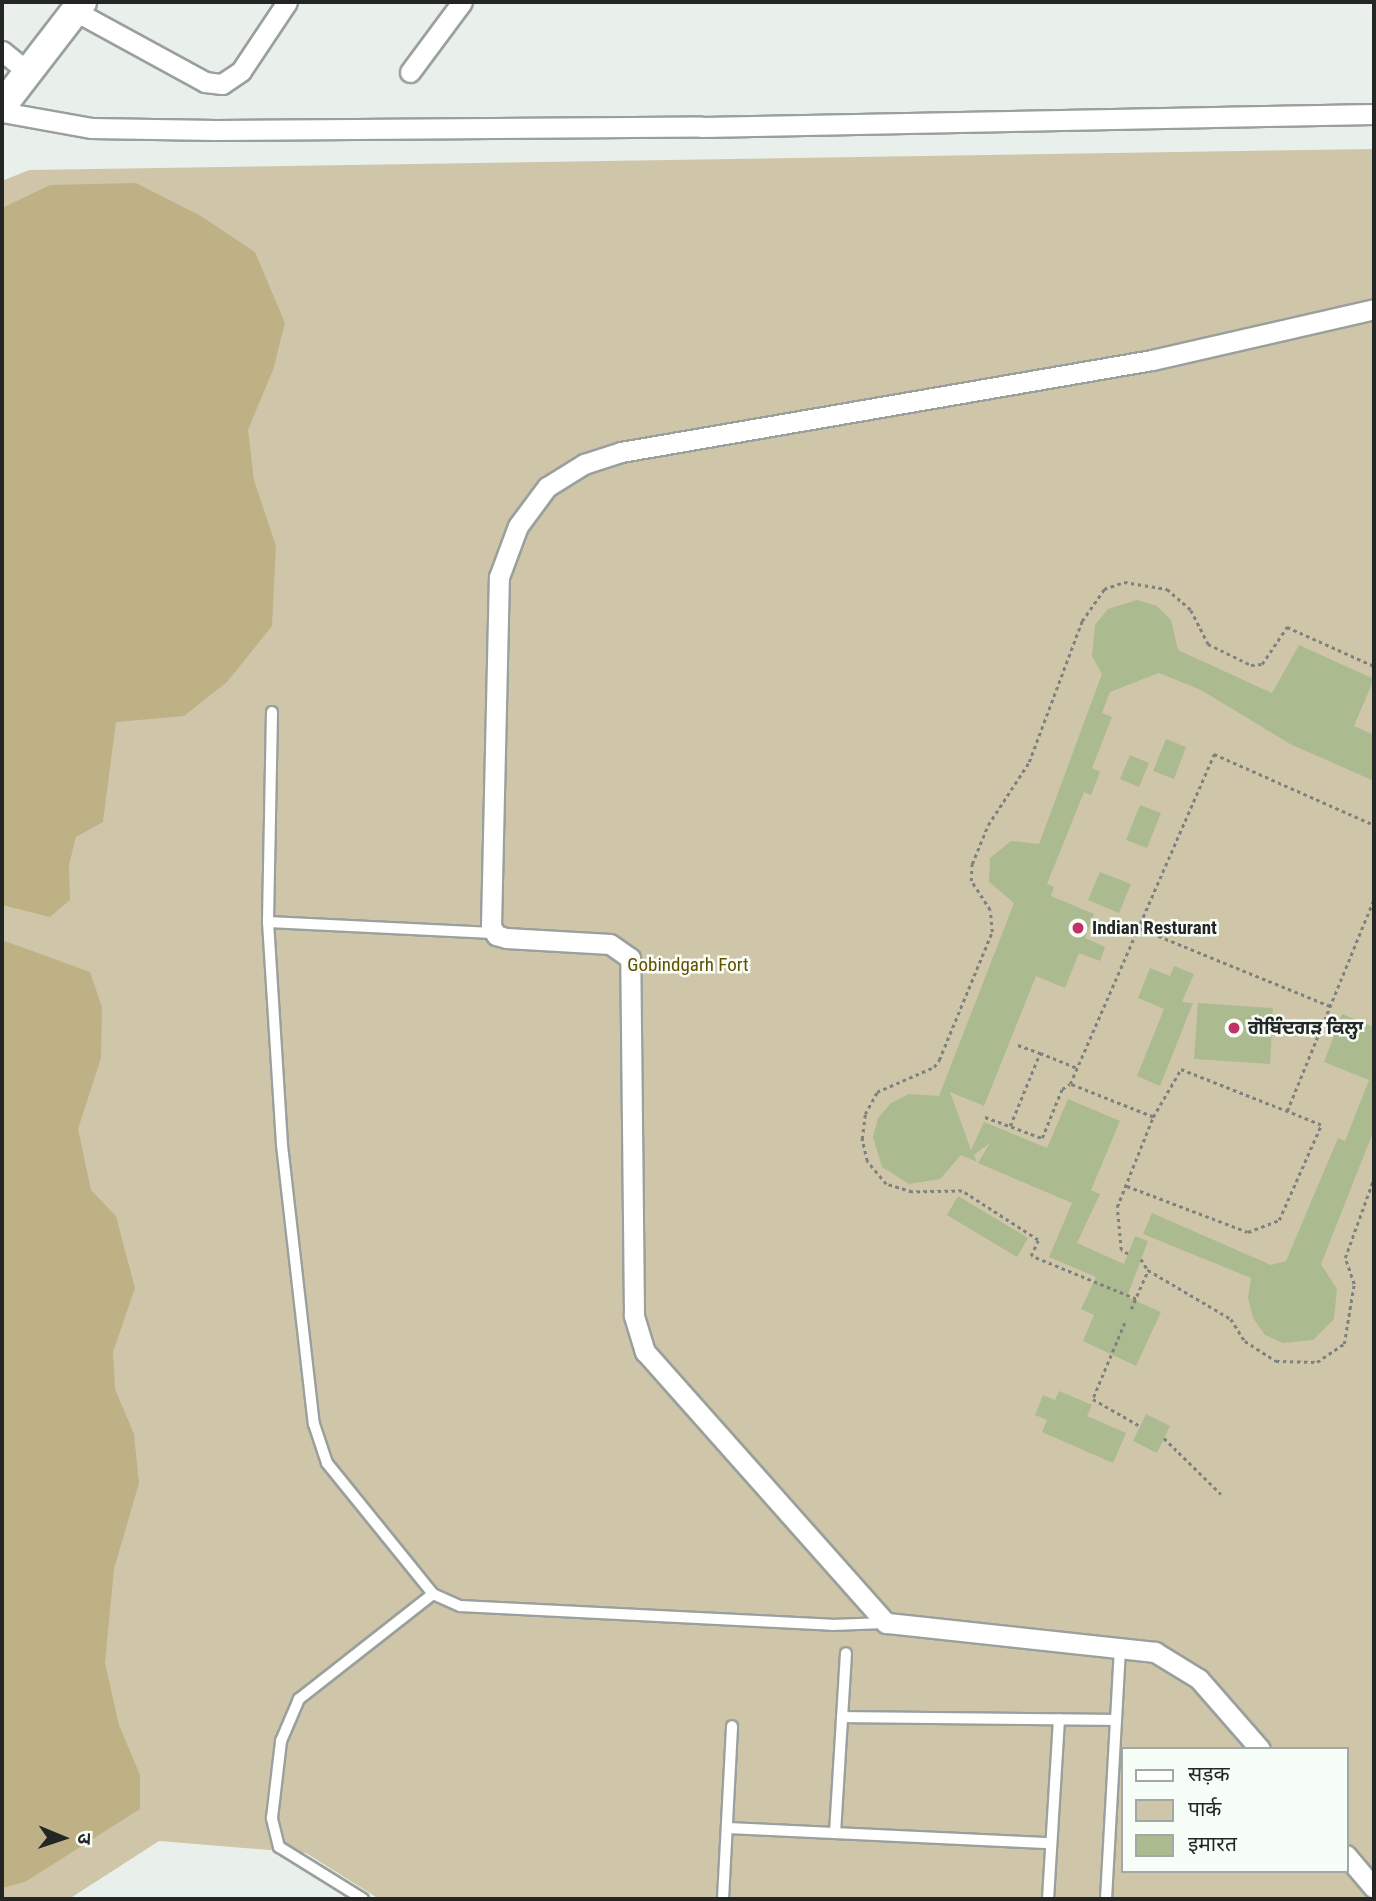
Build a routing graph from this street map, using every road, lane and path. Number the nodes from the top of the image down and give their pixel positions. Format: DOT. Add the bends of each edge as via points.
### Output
graph roads {
  1 [pos="287,2"];
  2 [pos="463,2"];
  3 [pos="79,7"];
  4 [pos="2,51"];
  5 [pos="410,72"];
  6 [pos="30,74"];
  7 [pos="2,106"];
  8 [pos="2,112"];
  9 [pos="1374,114"];
  10 [pos="1374,309"];
  11 [pos="1374,666"];
  12 [pos="272,712"];
  13 [pos="1374,825"];
  14 [pos="1374,899"];
  15 [pos="268,922"];
  16 [pos="1138,928"];
  17 [pos="493,933"];
  18 [pos="1330,1006"];
  19 [pos="1018,1045"];
  20 [pos="1040,1053"];
  21 [pos="1077,1068"];
  22 [pos="1070,1084"];
  23 [pos="1287,1111"];
  24 [pos="985,1116"];
  25 [pos="1153,1117"];
  26 [pos="1010,1126"];
  27 [pos="1374,1178"];
  28 [pos="1126,1186"];
  29 [pos="1128,1254"];
  30 [pos="1141,1259"];
  31 [pos="1148,1270"];
  32 [pos="1136,1299"];
  33 [pos="1131,1309"];
  34 [pos="1125,1323"];
  35 [pos="1140,1426"];
  36 [pos="1164,1438"];
  37 [pos="1221,1494"];
  38 [pos="433,1594"];
  39 [pos="886,1623"];
  40 [pos="1120,1646"];
  41 [pos="846,1653"];
  42 [pos="842,1717"];
  43 [pos="1059,1719"];
  44 [pos="1116,1720"];
  45 [pos="732,1726"];
  46 [pos="1258,1747"];
  47 [pos="728,1828"];
  48 [pos="835,1833"];
  49 [pos="1051,1843"];
  50 [pos="1348,1857"];
  51 [pos="1374,1888"];
  52 [pos="362,1899"];
  53 [pos="723,1899"];
  54 [pos="1048,1899"];
  55 [pos="1106,1899"];
  1 -- 3 [label="street" via="240,71 222,83 205,82"];
  2 -- 5 [label="street"];
  3 -- 6 [label="main road"];
  4 -- 6 [label="street"];
  6 -- 7 [label="main road"];
  8 -- 9 [label="street" via="90,128 216,130 701,127"];
  10 -- 17 [label="street" via="1152,360 621,452 562,475 518,526 499,576"];
  11 -- 32 [label="path" via="1287,627 1262,664 1251,665 1208,644 1191,610 1167,589 1124,582 1104,589 1082,621 1029,762 988,825 972,864 971,881 990,910 992,932 939,1060 934,1067 877,1092 865,1114 863,1149 874,1175 886,1184 912,1192 962,1191 1038,1240 1031,1256"];
  12 -- 15 [label="lane"];
  13 -- 16 [label="path" via="1214,754"];
  14 -- 18 [label="path"];
  15 -- 17 [label="lane"];
  15 -- 38 [label="lane" via="282,1144 318,1441 327,1463"];
  16 -- 18 [label="path"];
  16 -- 21 [label="path"];
  17 -- 39 [label="street" via="610,944 630,958 634,1315 640,1343"];
  18 -- 23 [label="path"];
  19 -- 20 [label="path"];
  20 -- 21 [label="path"];
  20 -- 26 [label="path"];
  21 -- 22 [label="path"];
  22 -- 25 [label="path"];
  22 -- 26 [label="path" via="1062,1089 1042,1138"];
  23 -- 25 [label="path" via="1181,1069"];
  23 -- 28 [label="path" via="1321,1125 1279,1220 1248,1232"];
  24 -- 26 [label="path"];
  25 -- 28 [label="path"];
  27 -- 31 [label="path" via="1345,1258 1354,1284 1343,1344 1317,1362 1276,1361 1245,1341 1231,1319"];
  28 -- 29 [label="path" via="1117,1207 1121,1250"];
  30 -- 31 [label="path"];
  31 -- 32 [label="path"];
  32 -- 33 [label="path"];
  34 -- 35 [label="path" via="1093,1399"];
  36 -- 37 [label="path"];
  38 -- 39 [label="lane" via="460,1606 832,1625"];
  38 -- 52 [label="lane" via="299,1699 281,1741 272,1818 279,1847"];
  39 -- 40 [label="street"];
  40 -- 44 [label="lane"];
  40 -- 46 [label="street" via="1155,1651 1183,1666 1227,1708"];
  41 -- 42 [label="lane"];
  42 -- 43 [label="lane"];
  42 -- 48 [label="lane"];
  43 -- 44 [label="lane"];
  43 -- 49 [label="lane"];
  44 -- 55 [label="lane"];
  45 -- 47 [label="lane"];
  47 -- 48 [label="lane"];
  47 -- 53 [label="lane"];
  48 -- 49 [label="lane"];
  49 -- 54 [label="lane"];
  50 -- 51 [label="street"];
}
